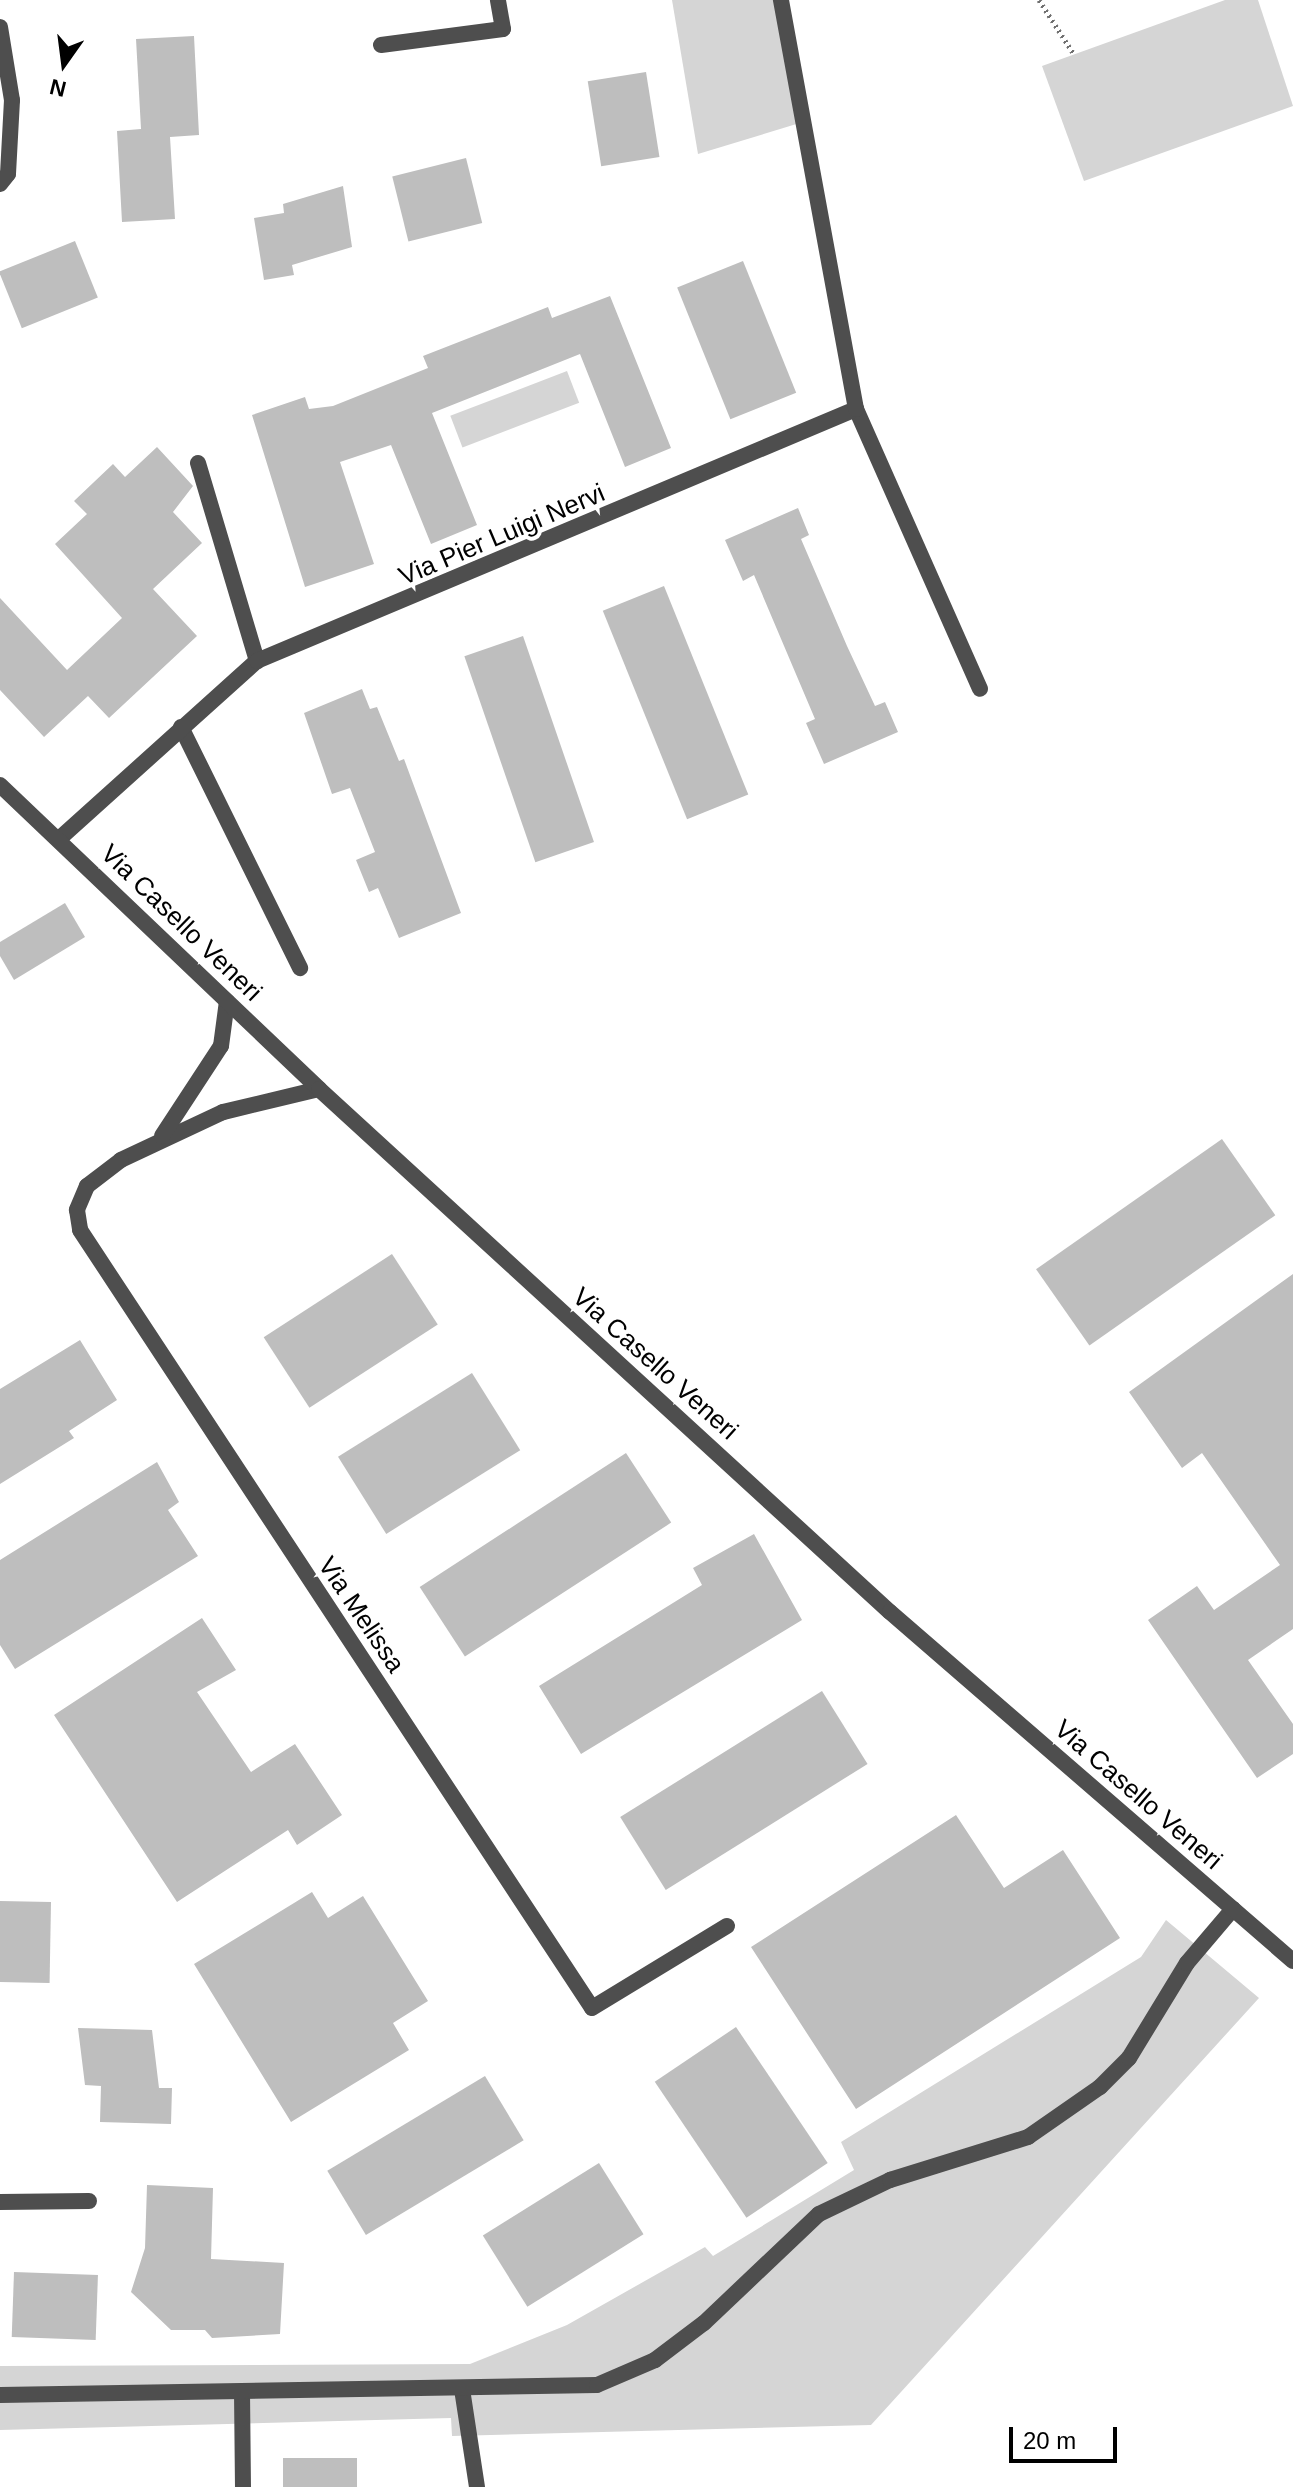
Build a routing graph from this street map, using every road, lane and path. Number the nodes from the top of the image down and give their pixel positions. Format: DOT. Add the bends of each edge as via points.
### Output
graph roads {
  1 [pos="498,0"];
  2 [pos="781,0"];
  3 [pos="1039,0"];
  4 [pos="0,27"];
  5 [pos="381,45"];
  6 [pos="1074,54"];
  7 [pos="4,179"];
  8 [pos="856,409"];
  9 [pos="198,463"];
  10 [pos="257,661"];
  11 [pos="980,689"];
  12 [pos="181,727"];
  13 [pos="0,785"];
  14 [pos="59,839"];
  15 [pos="300,968"];
  16 [pos="227,1001"];
  17 [pos="319,1089"];
  18 [pos="162,1136"];
  19 [pos="1233,1909"];
  20 [pos="727,1926"];
  21 [pos="1293,1961"];
  22 [pos="89,2201"];
  23 [pos="0,2202"];
  24 [pos="462,2389"];
  25 [pos="242,2392"];
  26 [pos="0,2395"];
  27 [pos="243,2487"];
  28 [pos="477,2487"];
  1 -- 5 [label="street" via="503,29"];
  2 -- 8 [label="street"];
  3 -- 6 [label="path"];
  4 -- 7 [label="street" via="12,100"];
  8 -- 10 [label="street, Via Pier Luigi Nervi"];
  8 -- 11 [label="street"];
  9 -- 10 [label="street"];
  10 -- 12 [label="street, Via Pier Luigi Nervi"];
  12 -- 14 [label="street, Via Pier Luigi Nervi"];
  12 -- 15 [label="street"];
  13 -- 14 [label="street, Via Casello Veneri"];
  14 -- 16 [label="street, Via Casello Veneri"];
  16 -- 17 [label="street, Via Casello Veneri"];
  16 -- 18 [label="street, Via Melissa" via="221,1046"];
  17 -- 18 [label="street, Via Melissa" via="252,1103"];
  17 -- 19 [label="street, Via Casello Veneri" via="890,1612"];
  18 -- 20 [label="street, Via Melissa" via="87,1186 77,1210 80,1230 592,2008"];
  19 -- 21 [label="street, Via Casello Veneri"];
  19 -- 24 [label="street" via="1187,1963 1129,2058 1028,2137 890,2180 819,2214 788,2239 747,2286 655,2360 597,2385"];
  22 -- 23 [label="street"];
  24 -- 25 [label="street"];
  24 -- 28 [label="street"];
  25 -- 26 [label="street"];
  25 -- 27 [label="street"];
}
